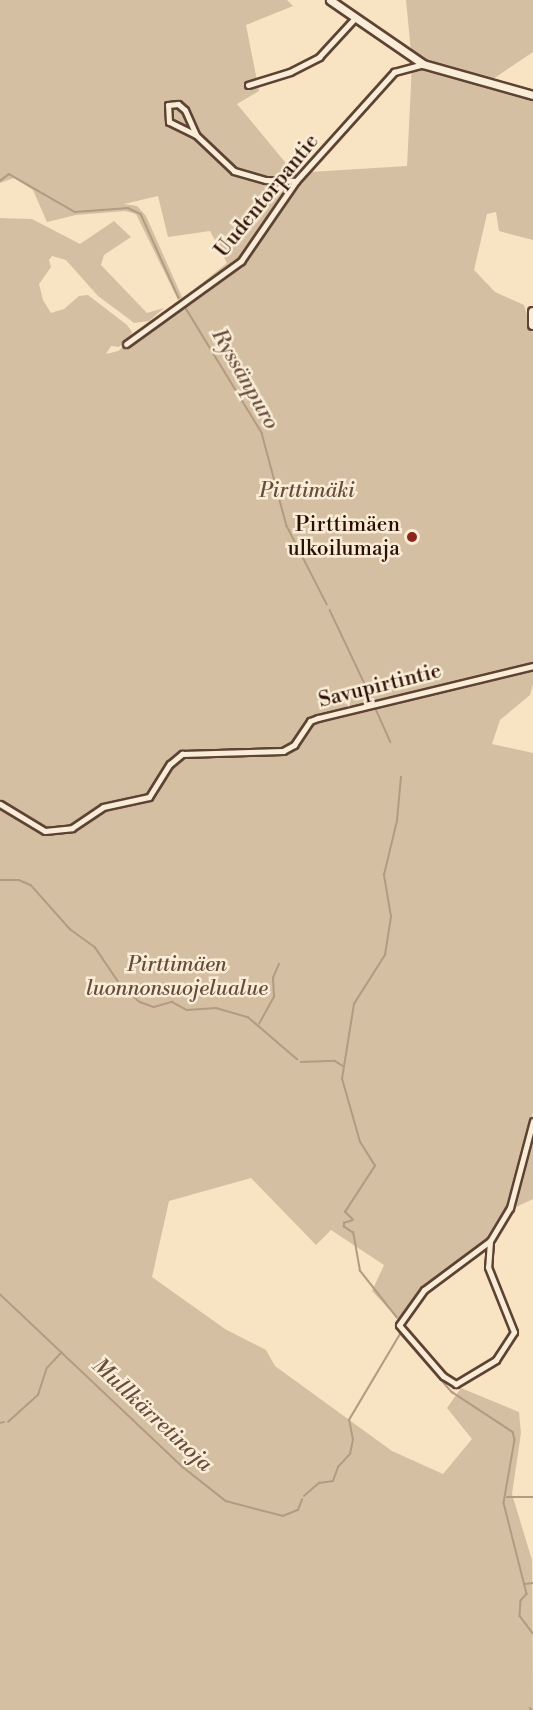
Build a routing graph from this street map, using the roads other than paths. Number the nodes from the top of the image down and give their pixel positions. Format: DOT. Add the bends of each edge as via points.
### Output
graph roads {
  1 [pos="330,0"];
  2 [pos="355,18"];
  3 [pos="423,64"];
  4 [pos="248,85"];
  5 [pos="533,95"];
  6 [pos="196,135"];
  7 [pos="296,181"];
  8 [pos="533,312"];
  9 [pos="533,325"];
  10 [pos="126,344"];
  11 [pos="533,666"];
  12 [pos="0,804"];
  13 [pos="533,1121"];
  14 [pos="490,1241"];
  1 -- 2 [label="street"];
  2 -- 3 [label="street"];
  2 -- 4 [label="street" via="319,57 290,72"];
  3 -- 5 [label="street"];
  3 -- 7 [label="street, Uudentorpantie" via="394,72"];
  6 -- 6 [label="street" via="169,122 168,105 178,104 185,110"];
  6 -- 7 [label="street" via="234,171 266,180"];
  7 -- 10 [label="street, Uudentorpantie" via="241,261"];
  8 -- 9 [label="main road"];
  11 -- 12 [label="street, Savupirtintie" via="318,718 310,721 294,745 284,751 182,754 170,764 149,797 103,807 72,828 45,831"];
  13 -- 14 [label="street" via="510,1208"];
  14 -- 14 [label="street" via="424,1290 399,1325 443,1376 456,1384 496,1360 514,1332 488,1267"];
}
